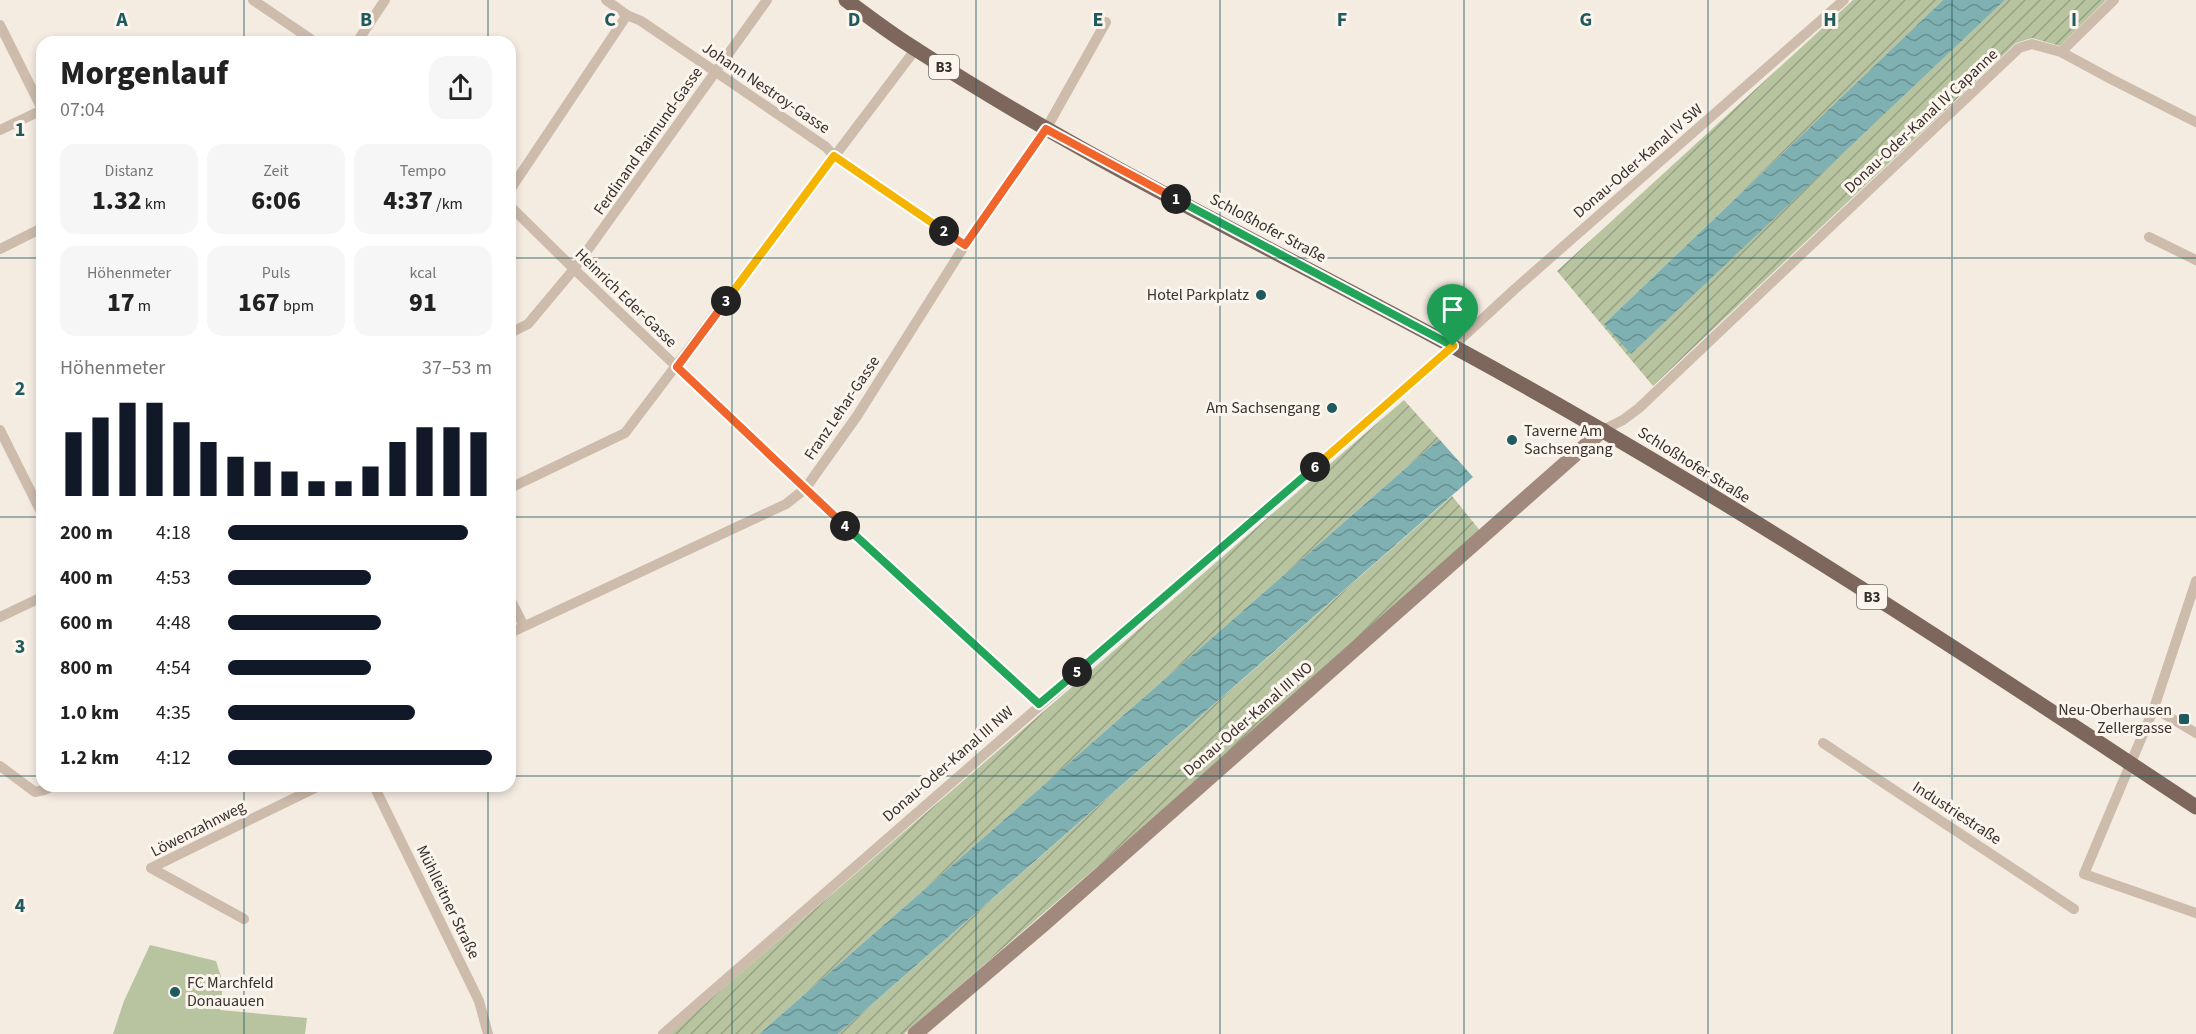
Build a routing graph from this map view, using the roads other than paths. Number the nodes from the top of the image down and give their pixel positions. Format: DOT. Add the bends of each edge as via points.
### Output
graph roads {
  1 [pos="253,0"];
  2 [pos="385,0"];
  3 [pos="606,0"];
  4 [pos="767,0"];
  5 [pos="846,0"];
  6 [pos="1844,0"];
  7 [pos="2114,0"];
  8 [pos="627,15"];
  9 [pos="1106,22"];
  10 [pos="0,26"];
  11 [pos="306,36"];
  12 [pos="361,36"];
  13 [pos="915,50"];
  14 [pos="2061,52"];
  15 [pos="716,71"];
  16 [pos="36,97"];
  17 [pos="36,112"];
  18 [pos="2196,122"];
  19 [pos="1046,129"];
  20 [pos="0,130"];
  21 [pos="834,156"];
  22 [pos="516,181"];
  23 [pos="516,212"];
  24 [pos="36,231"];
  25 [pos="2149,237"];
  26 [pos="965,245"];
  27 [pos="0,249"];
  28 [pos="2196,260"];
  29 [pos="574,269"];
  30 [pos="516,330"];
  31 [pos="1453,346"];
  32 [pos="677,367"];
  33 [pos="0,430"];
  34 [pos="1603,430"];
  35 [pos="516,485"];
  36 [pos="805,489"];
  37 [pos="36,502"];
  38 [pos="2196,581"];
  39 [pos="36,600"];
  40 [pos="516,610"];
  41 [pos="0,618"];
  42 [pos="524,626"];
  43 [pos="516,630"];
  44 [pos="1039,704"];
  45 [pos="2154,708"];
  46 [pos="2196,733"];
  47 [pos="1823,743"];
  48 [pos="2132,765"];
  49 [pos="0,766"];
  50 [pos="36,792"];
  51 [pos="307,792"];
  52 [pos="377,792"];
  53 [pos="2196,807"];
  54 [pos="2074,909"];
  55 [pos="2196,913"];
  56 [pos="244,919"];
  57 [pos="488,1034"];
  58 [pos="663,1034"];
  59 [pos="915,1034"];
  1 -- 11 [label="street"];
  2 -- 12 [label="street"];
  3 -- 8 [label="street, Johann Nestroy-Gasse"];
  4 -- 15 [label="street, Ferdinand Raimund-Gasse"];
  5 -- 13 [label="main road, Schloßhofer Straße / B3"];
  6 -- 31 [label="street, Donau-Oder-Kanal IV SW"];
  7 -- 14 [label="street"];
  8 -- 15 [label="street, Johann Nestroy-Gasse"];
  8 -- 22 [label="street"];
  9 -- 19 [label="street, Franz Lehar-Gasse"];
  10 -- 16 [label="street"];
  13 -- 19 [label="main road, Schloßhofer Straße / B3"];
  13 -- 21 [label="street"];
  14 -- 18 [label="street, Donau-Oder-Kanal IV Capanne"];
  14 -- 34 [label="street, Donau-Oder-Kanal IV Capanne" via="2032,44 2019,48 1639,408"];
  15 -- 21 [label="street, Johann Nestroy-Gasse"];
  15 -- 29 [label="street, Ferdinand Raimund-Gasse"];
  17 -- 20 [label="street"];
  19 -- 26 [label="street, Franz Lehar-Gasse"];
  19 -- 31 [label="main road, Schloßhofer Straße / B3"];
  21 -- 26 [label="street, Johann Nestroy-Gasse"];
  21 -- 32 [label="street"];
  23 -- 29 [label="street, Heinrich Eder-Gasse"];
  24 -- 27 [label="street"];
  25 -- 28 [label="street"];
  26 -- 36 [label="street, Franz Lehar-Gasse" via="857,416"];
  29 -- 30 [label="street, Ferdinand Raimund-Gasse" via="528,324"];
  29 -- 32 [label="street, Heinrich Eder-Gasse"];
  31 -- 34 [label="main road, Schloßhofer Straße / B3"];
  31 -- 44 [label="street, Donau-Oder-Kanal III NW"];
  32 -- 35 [label="street" via="625,434"];
  32 -- 36 [label="street, Heinrich Eder-Gasse"];
  33 -- 37 [label="street"];
  34 -- 48 [label="main road, Schloßhofer Straße / B3"];
  34 -- 59 [label="street, Donau-Oder-Kanal III NO"];
  36 -- 42 [label="street, Franz Lehar-Gasse" via="786,504"];
  36 -- 44 [label="street, Heinrich Eder-Gasse"];
  38 -- 45 [label="street"];
  39 -- 41 [label="street"];
  40 -- 42 [label="street"];
  42 -- 43 [label="street, Franz Lehar-Gasse"];
  44 -- 58 [label="street, Donau-Oder-Kanal III NW"];
  45 -- 46 [label="street"];
  45 -- 48 [label="street"];
  47 -- 54 [label="street, Industriestraße"];
  48 -- 53 [label="main road, Schloßhofer Straße / B3"];
  48 -- 55 [label="street" via="2084,874"];
  49 -- 50 [label="street"];
  51 -- 56 [label="street, Löwenzahnweg" via="151,868"];
  52 -- 57 [label="street, Mühlleitner Straße" via="479,1001"];
}
